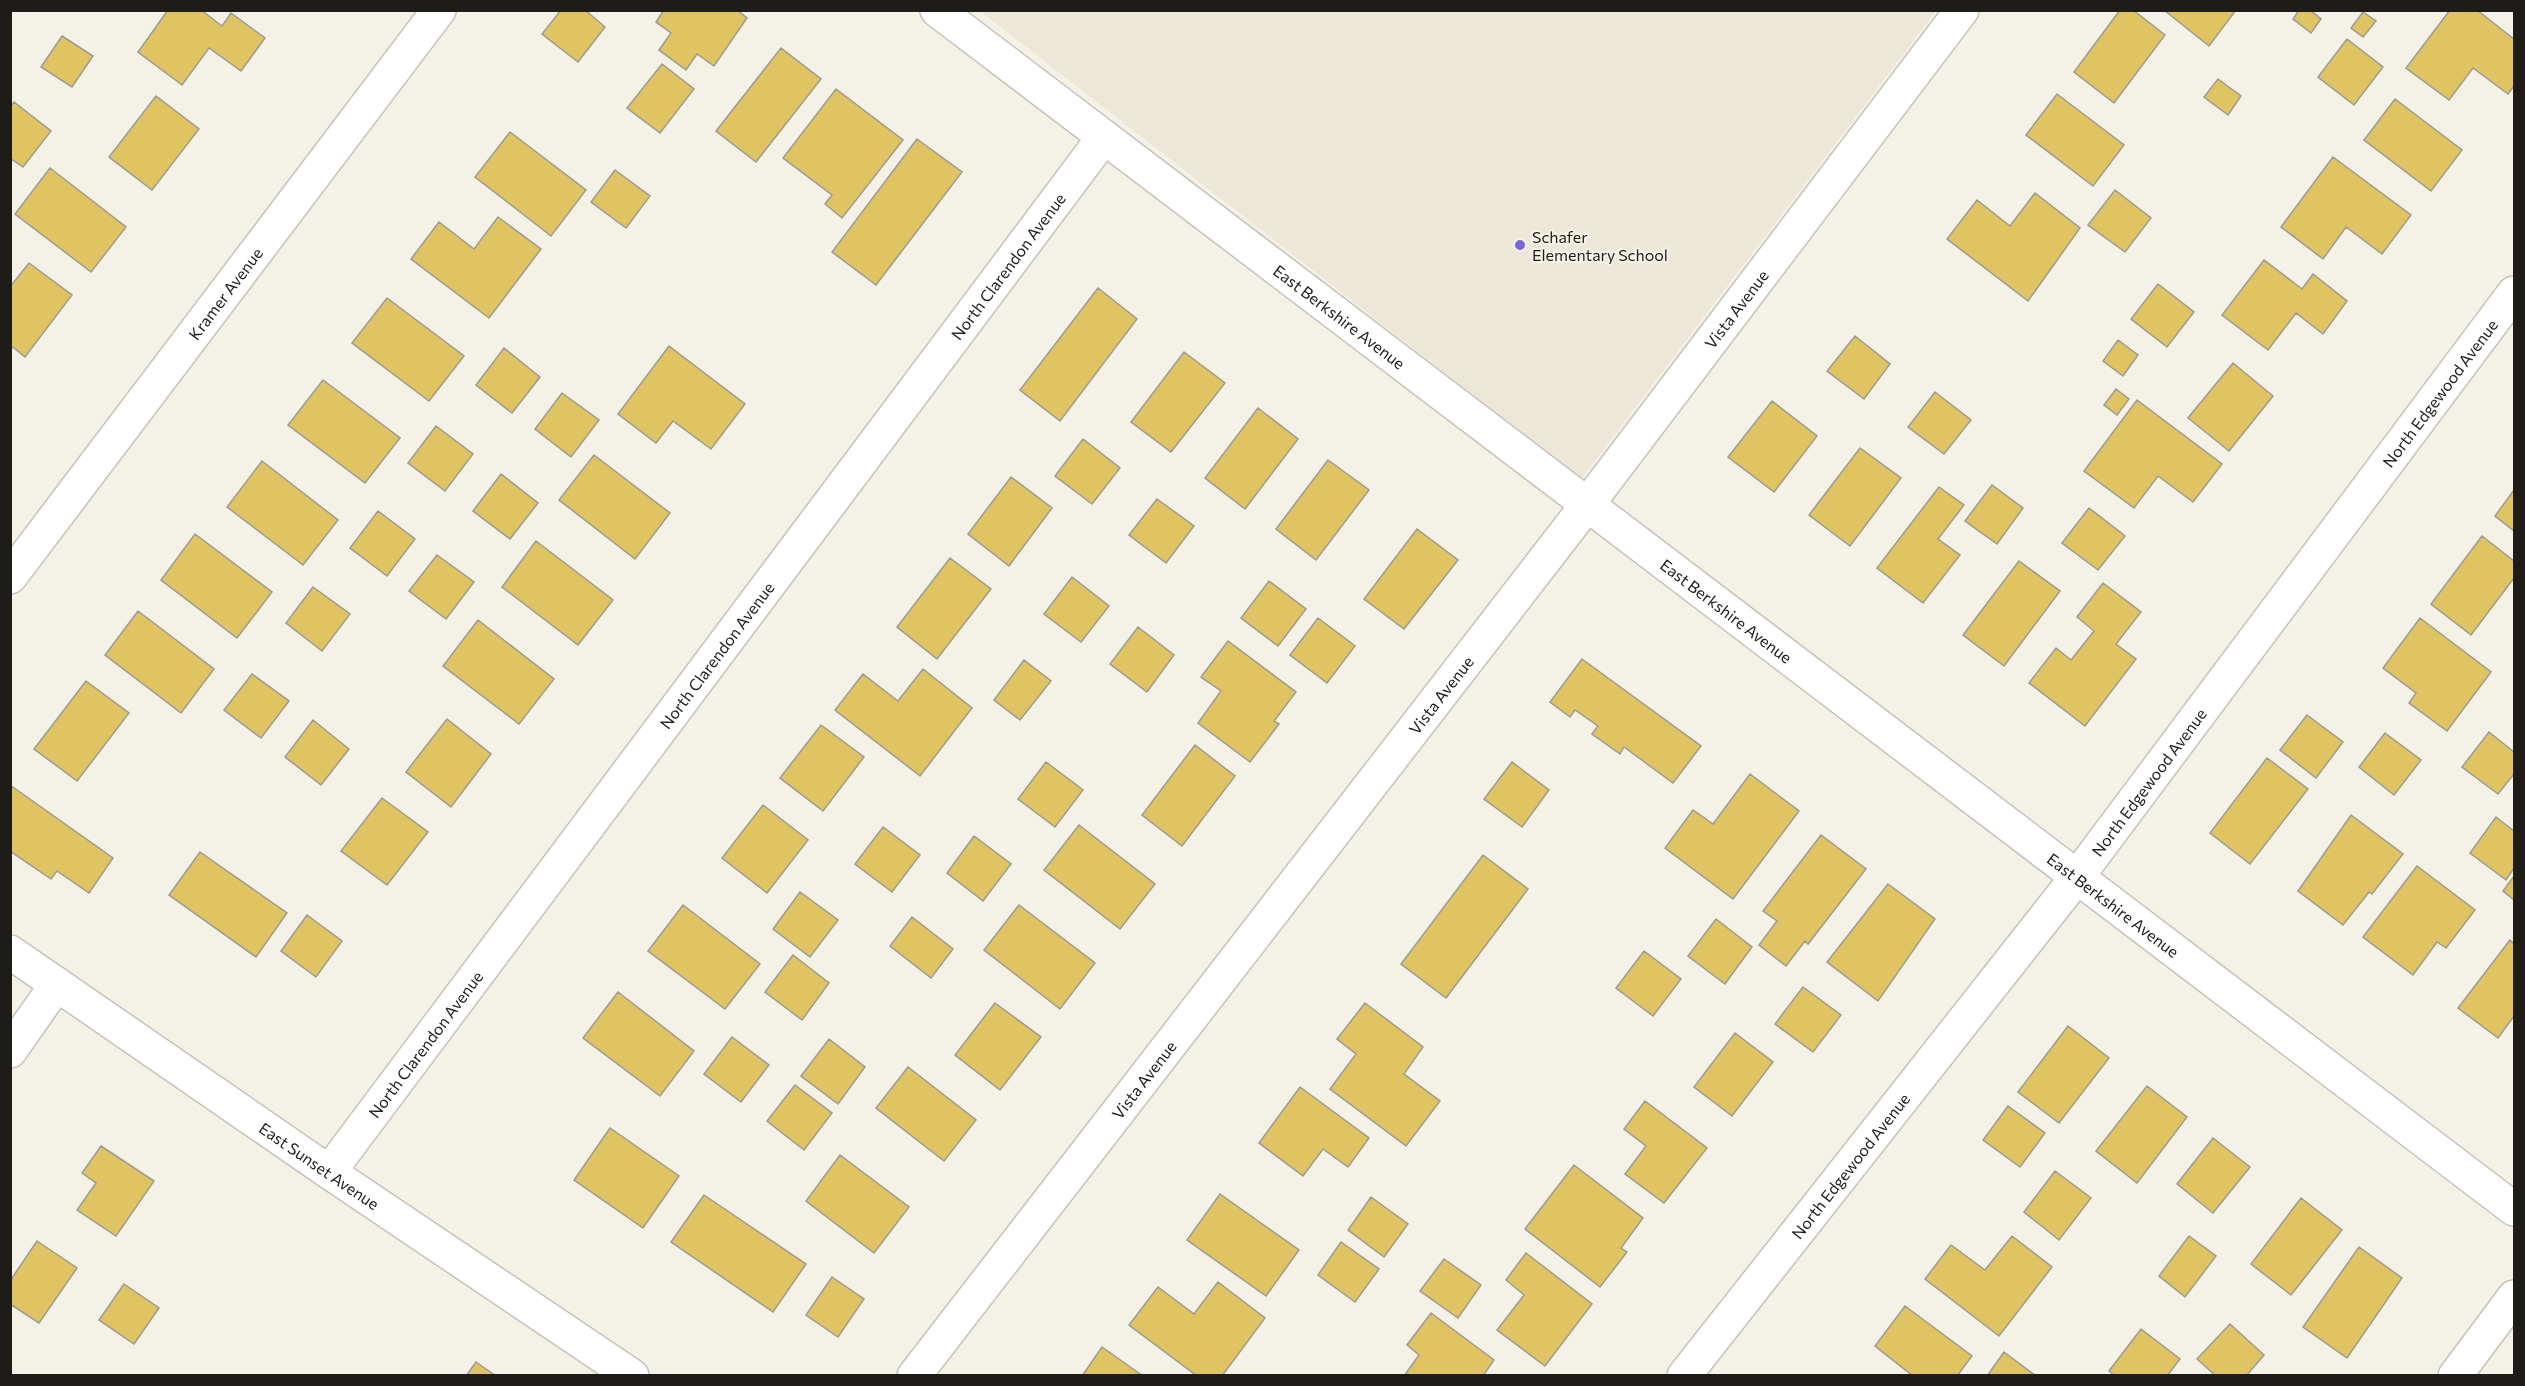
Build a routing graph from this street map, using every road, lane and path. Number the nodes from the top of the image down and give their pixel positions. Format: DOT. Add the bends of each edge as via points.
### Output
graph roads {
  1 [pos="440,10"];
  2 [pos="937,10"];
  3 [pos="1962,10"];
  4 [pos="1104,137"];
  5 [pos="2514,293"];
  6 [pos="1587,505"];
  7 [pos="10,578"];
  8 [pos="2077,877"];
  9 [pos="10,952"];
  10 [pos="57,984"];
  11 [pos="10,1051"];
  12 [pos="329,1172"];
  13 [pos="2514,1209"];
  14 [pos="2514,1297"];
  15 [pos="632,1376"];
  16 [pos="914,1376"];
  17 [pos="1684,1376"];
  18 [pos="2455,1376"];
  1 -- 7 [label="street, Kramer Avenue"];
  2 -- 4 [label="street, East Berkshire Avenue"];
  3 -- 6 [label="street, Vista Avenue"];
  4 -- 6 [label="street, East Berkshire Avenue"];
  4 -- 12 [label="street, North Clarendon Avenue"];
  5 -- 8 [label="street, North Edgewood Avenue"];
  6 -- 8 [label="street, East Berkshire Avenue"];
  6 -- 16 [label="street, Vista Avenue"];
  8 -- 13 [label="street, East Berkshire Avenue"];
  8 -- 17 [label="street, North Edgewood Avenue"];
  9 -- 10 [label="street, East Sunset Avenue"];
  10 -- 11 [label="street"];
  10 -- 12 [label="street, East Sunset Avenue"];
  12 -- 15 [label="street, East Sunset Avenue"];
  14 -- 18 [label="street"];
}
